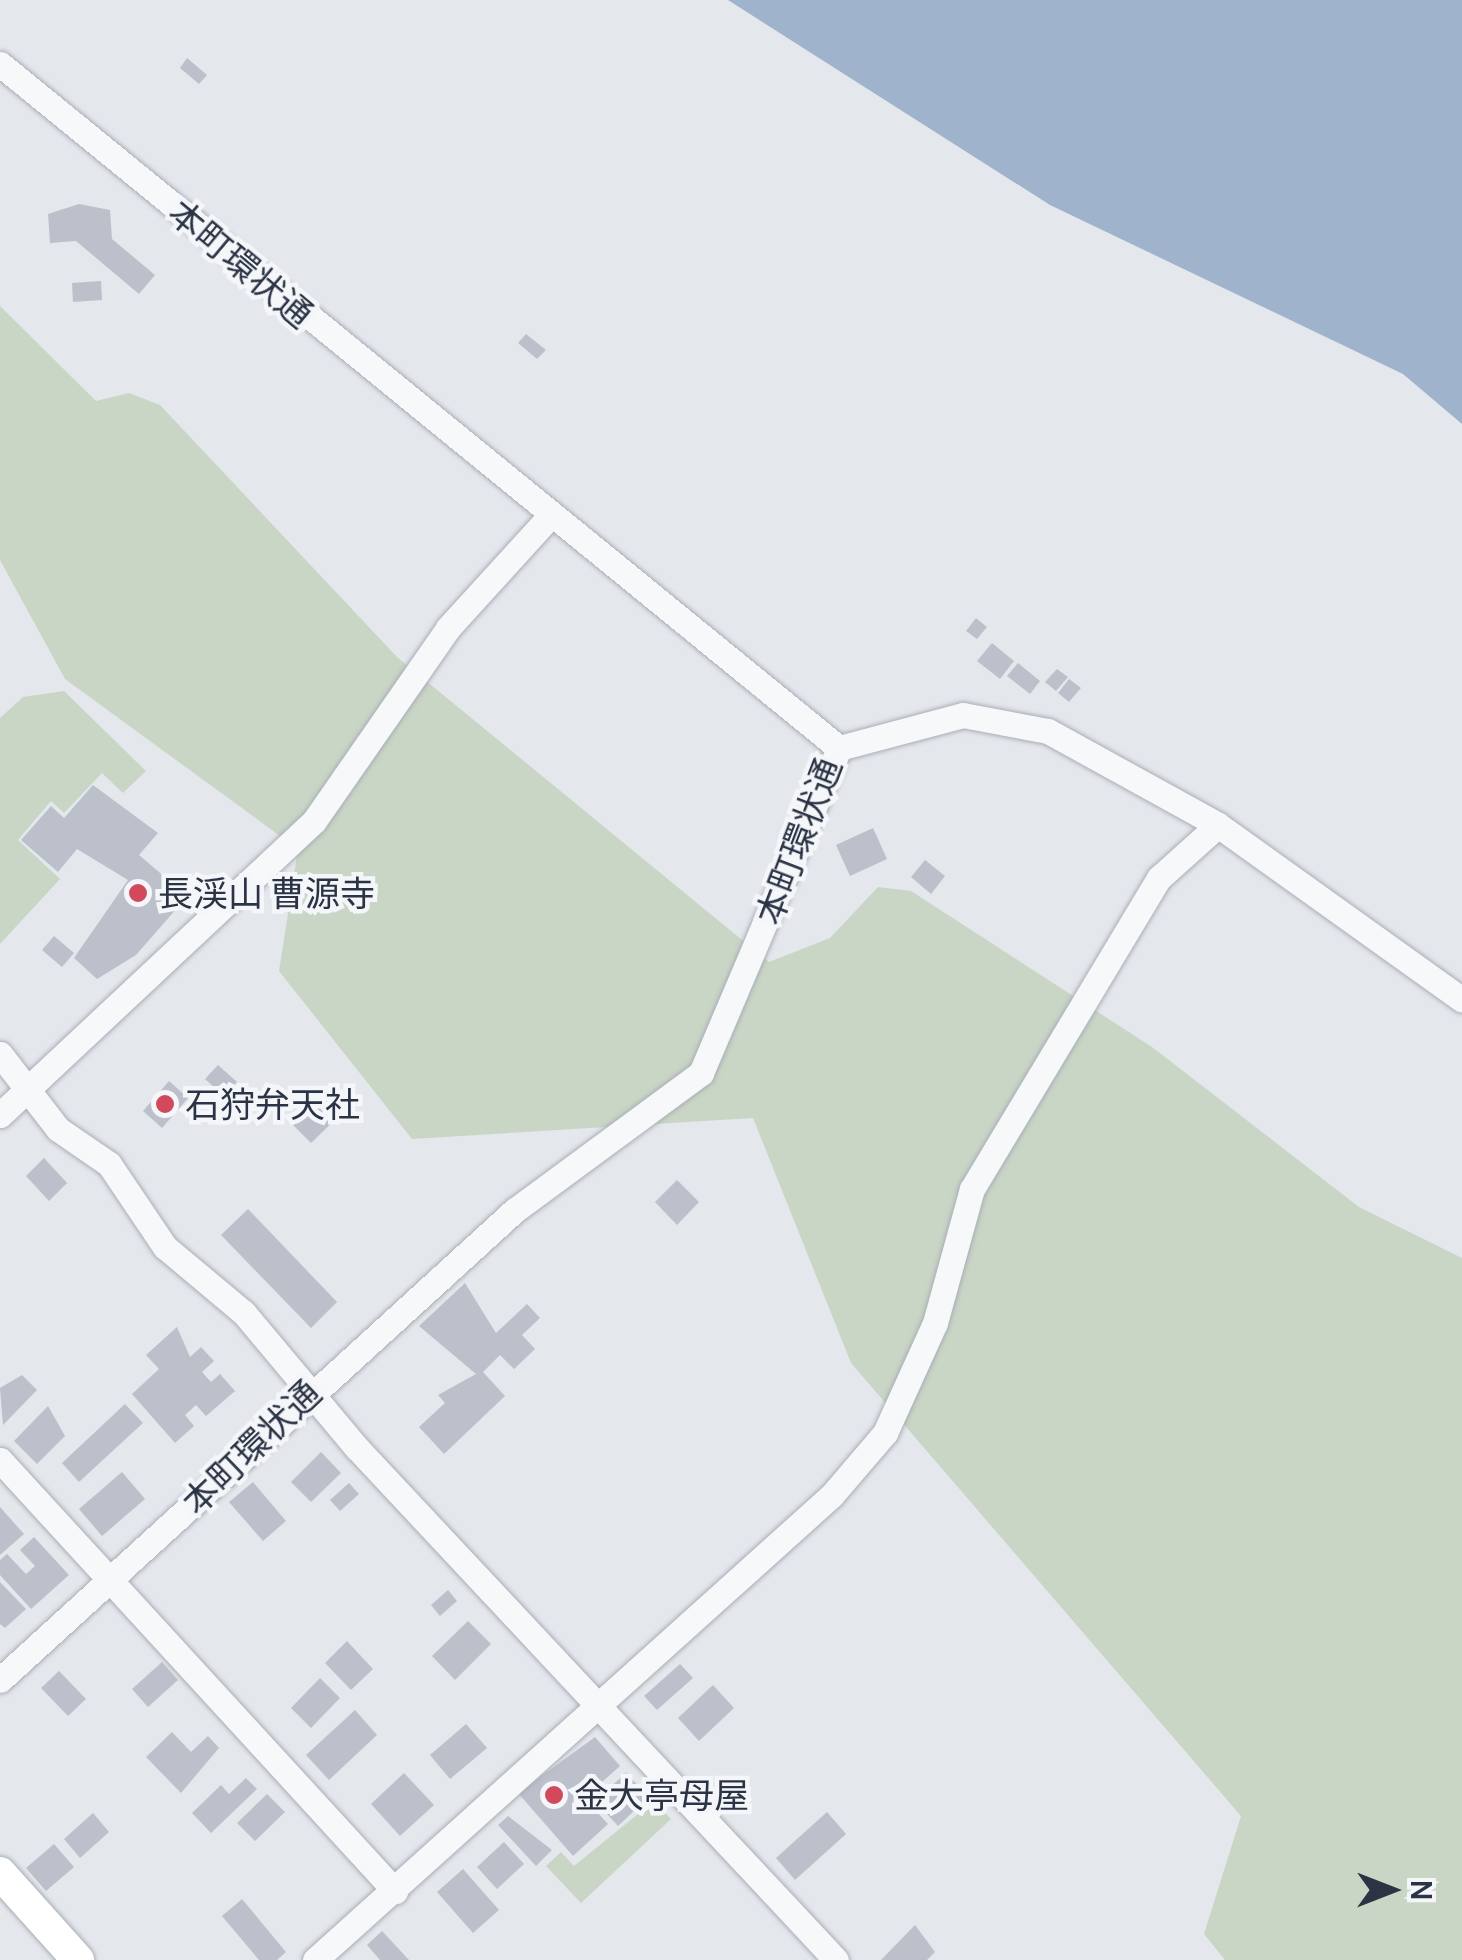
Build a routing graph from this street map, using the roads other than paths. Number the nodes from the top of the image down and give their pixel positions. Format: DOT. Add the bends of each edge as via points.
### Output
graph roads {
  1 [pos="0,64"];
  2 [pos="550,516"];
  3 [pos="839,748"];
  4 [pos="1218,824"];
  5 [pos="1462,1000"];
  6 [pos="0,1054"];
  7 [pos="30,1088"];
  8 [pos="0,1115"];
  9 [pos="306,1392"];
  10 [pos="0,1460"];
  11 [pos="112,1582"];
  12 [pos="0,1680"];
  13 [pos="604,1703"];
  14 [pos="0,1873"];
  15 [pos="395,1891"];
  16 [pos="78,1960"];
  17 [pos="315,1960"];
  18 [pos="836,1960"];
  1 -- 2 [label="street, 本町環状通"];
  2 -- 3 [label="street, 本町環状通"];
  2 -- 7 [label="street" via="448,628 314,821"];
  3 -- 4 [label="street" via="963,715 1048,730"];
  3 -- 9 [label="street, 本町環状通" via="701,1072 659,1112 515,1210"];
  4 -- 5 [label="street"];
  4 -- 13 [label="street" via="1159,878 972,1189 935,1323 884,1433 832,1495"];
  6 -- 7 [label="street"];
  7 -- 8 [label="street"];
  7 -- 9 [label="street" via="58,1129 109,1164 165,1247 244,1313"];
  9 -- 11 [label="street, 本町環状通"];
  9 -- 13 [label="street"];
  10 -- 11 [label="street"];
  11 -- 12 [label="street, 本町環状通"];
  11 -- 15 [label="street"];
  13 -- 15 [label="street"];
  13 -- 18 [label="street"];
  14 -- 16 [label="main road"];
  15 -- 17 [label="street"];
}
